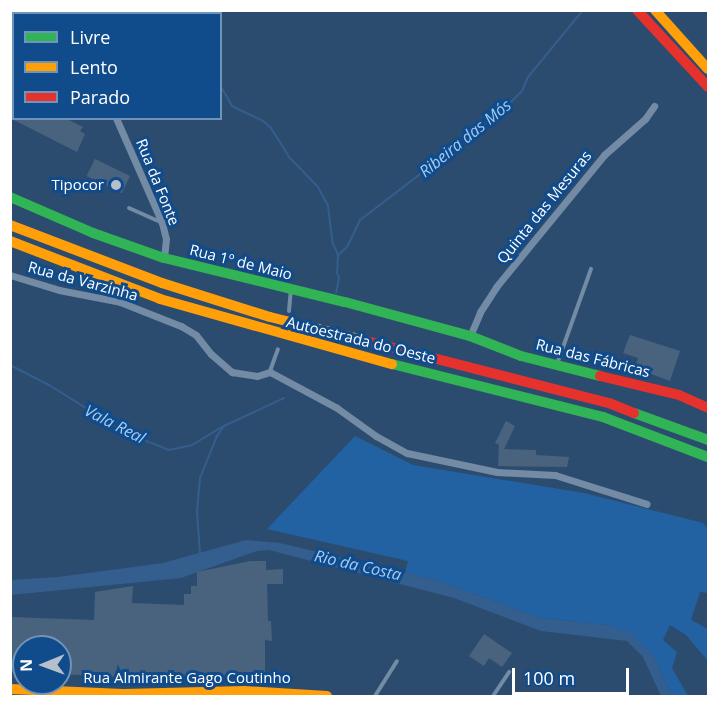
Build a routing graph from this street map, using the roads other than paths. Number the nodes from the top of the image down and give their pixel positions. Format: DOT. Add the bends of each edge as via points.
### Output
graph roads {
  1 [pos="637,10"];
  2 [pos="655,10"];
  3 [pos="708,69"];
  4 [pos="708,87"];
  5 [pos="654,106"];
  6 [pos="117,120"];
  7 [pos="10,197"];
  8 [pos="129,208"];
  9 [pos="162,223"];
  10 [pos="10,225"];
  11 [pos="10,241"];
  12 [pos="164,258"];
  13 [pos="591,269"];
  14 [pos="10,275"];
  15 [pos="291,290"];
  16 [pos="289,310"];
  17 [pos="470,336"];
  18 [pos="278,349"];
  19 [pos="556,364"];
  20 [pos="270,372"];
  21 [pos="708,408"];
  22 [pos="708,440"];
  23 [pos="708,457"];
  24 [pos="647,504"];
  25 [pos="397,661"];
  26 [pos="509,672"];
  27 [pos="72,694"];
  28 [pos="92,695"];
  29 [pos="142,695"];
  30 [pos="180,695"];
  31 [pos="284,695"];
  32 [pos="299,696"];
  33 [pos="327,696"];
  34 [pos="375,696"];
  35 [pos="493,696"];
  1 -- 4 [label="main road"];
  2 -- 3 [label="main road"];
  5 -- 17 [label="street, Quinta das Mesuras" via="604,155 531,243 496,287"];
  6 -- 9 [label="street, Rua da Fonte"];
  7 -- 12 [label="main road, Rua 1º de Maio"];
  8 -- 9 [label="lane"];
  9 -- 12 [label="street, Rua da Fonte" via="166,239"];
  10 -- 22 [label="main road, Autoestrada do Oeste" via="162,283 270,317 609,403"];
  11 -- 23 [label="main road, Autoestrada do Oeste" via="160,299 322,346 603,417"];
  12 -- 15 [label="main road, Rua 1º de Maio"];
  13 -- 19 [label="lane"];
  14 -- 20 [label="street, Rua da Varzinha" via="120,302 181,326 196,335 232,372 257,376"];
  15 -- 16 [label="lane"];
  15 -- 17 [label="main road, Rua 1º de Maio"];
  17 -- 19 [label="main road, Rua das Fábricas" via="502,350"];
  18 -- 20 [label="lane"];
  19 -- 21 [label="main road, Rua das Fábricas" via="680,391"];
  20 -- 24 [label="street" via="337,408 407,453 497,472 555,475"];
  25 -- 34 [label="lane"];
  26 -- 35 [label="lane"];
  27 -- 28 [label="main road, Rua Almirante Gago Coutinho"];
  28 -- 29 [label="main road, Rua Almirante Gago Coutinho"];
  29 -- 30 [label="main road, Rua Almirante Gago Coutinho"];
  30 -- 31 [label="main road, Rua Almirante Gago Coutinho"];
  31 -- 32 [label="main road, Rua Almirante Gago Coutinho"];
  32 -- 33 [label="main road, Rua Almirante Gago Coutinho"];
}
